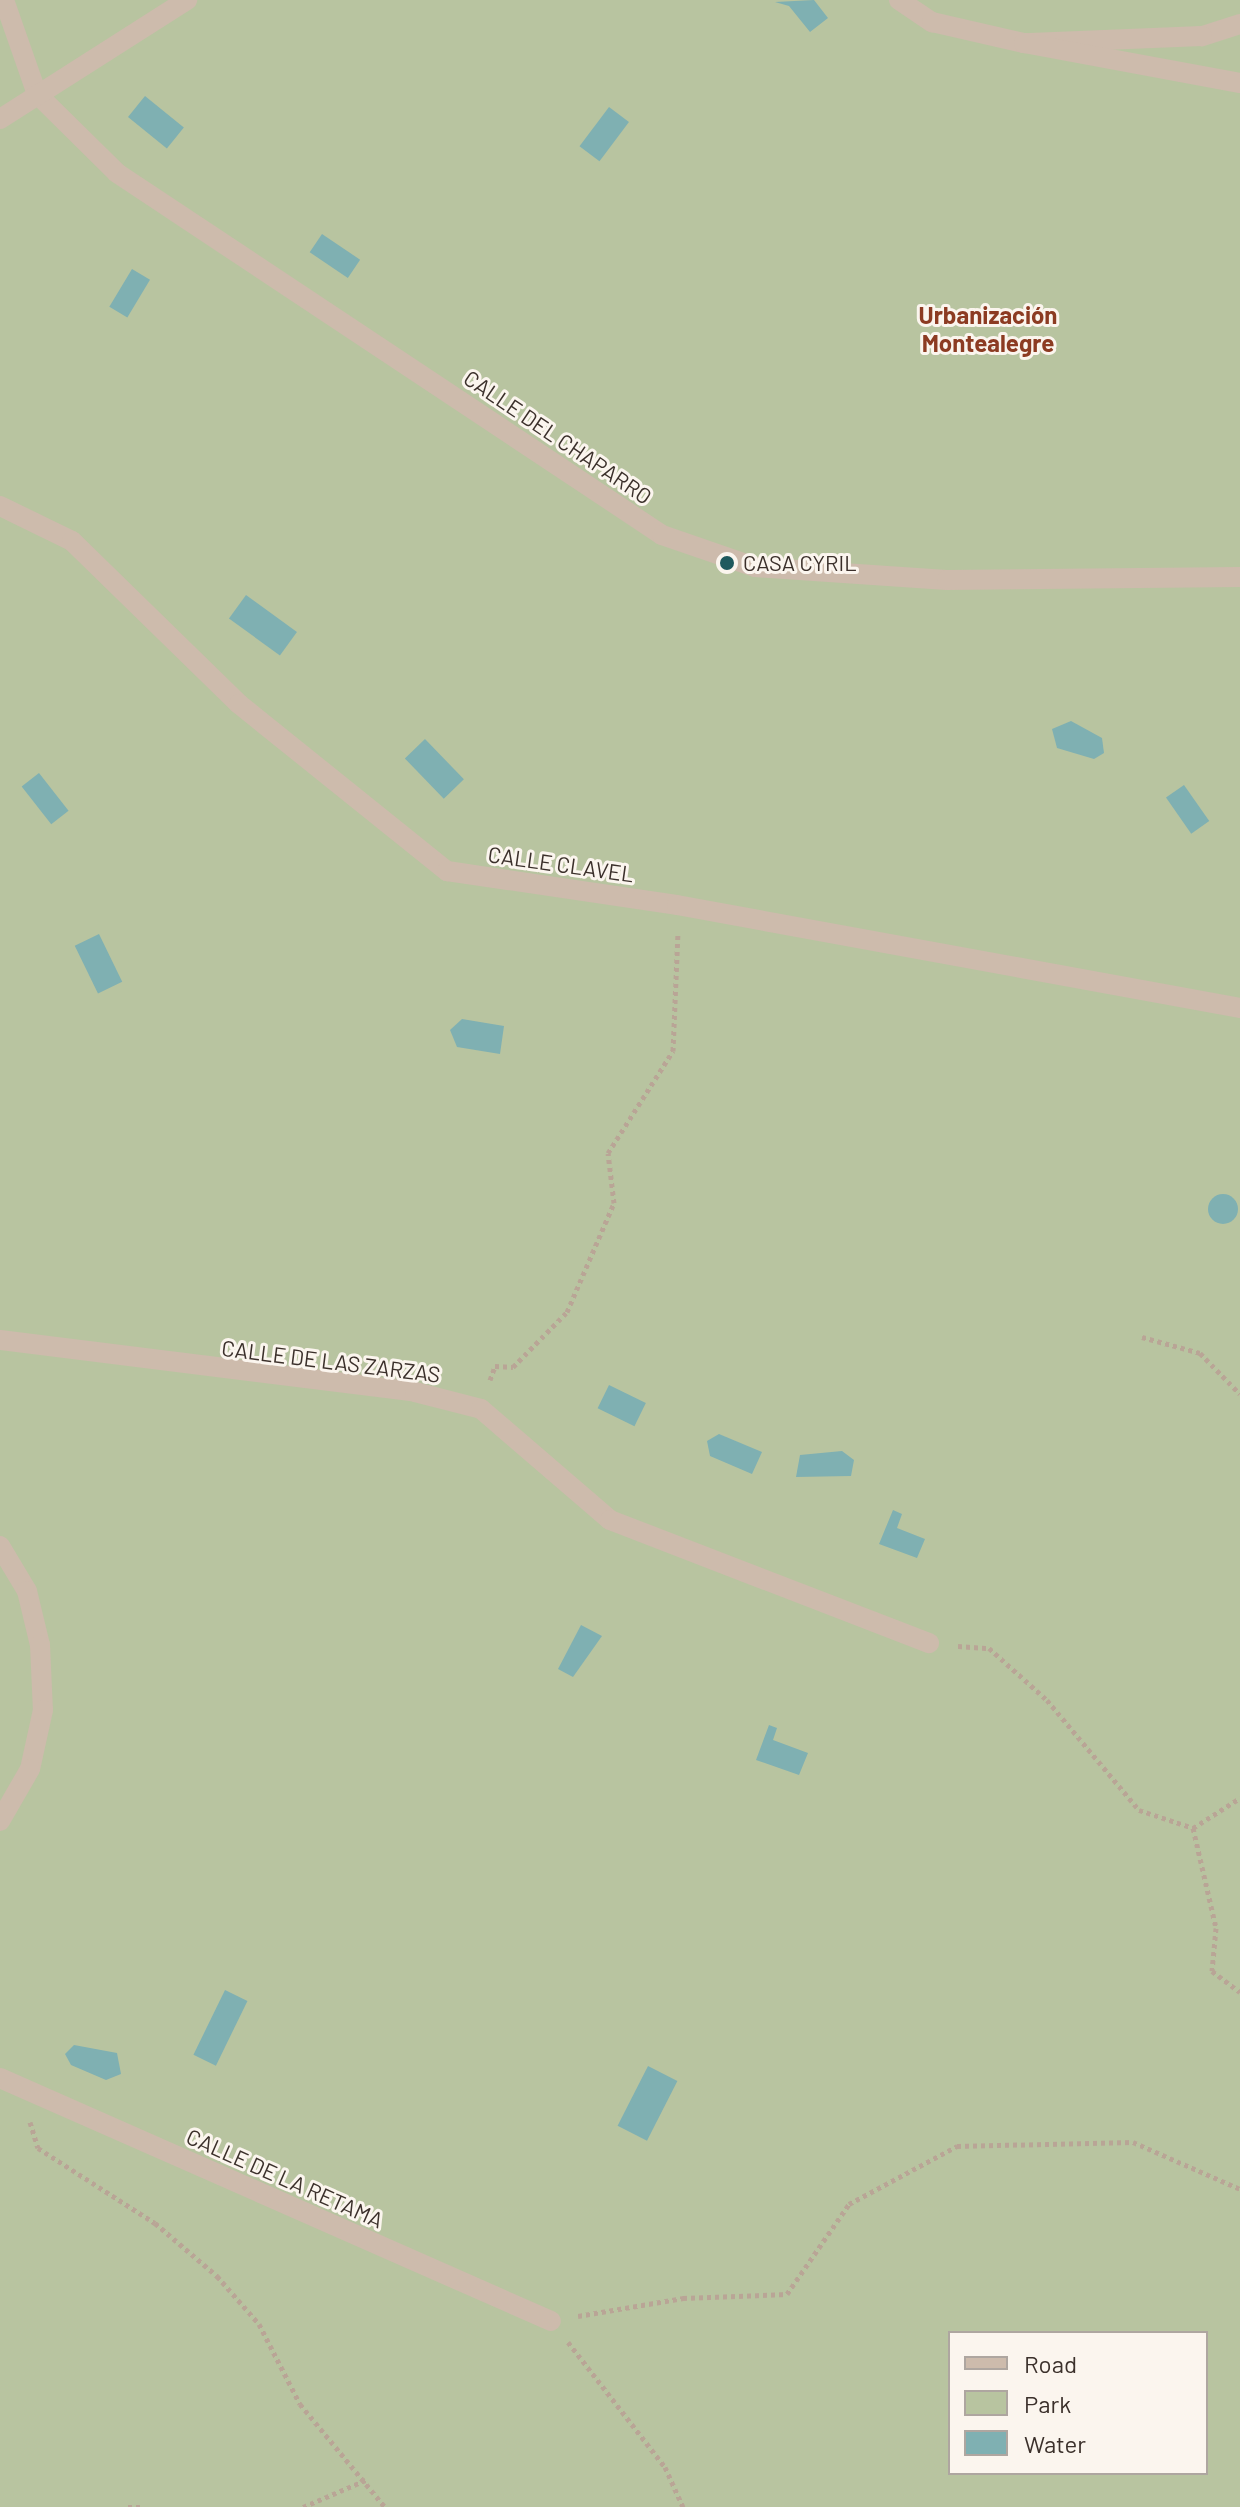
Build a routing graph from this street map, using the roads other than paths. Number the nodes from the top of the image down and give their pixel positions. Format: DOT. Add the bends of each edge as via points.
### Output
graph roads {
  1 [pos="4,0"];
  2 [pos="187,0"];
  3 [pos="899,0"];
  4 [pos="1240,24"];
  5 [pos="1024,43"];
  6 [pos="1240,83"];
  7 [pos="37,94"];
  8 [pos="0,119"];
  9 [pos="0,506"];
  10 [pos="1240,577"];
  11 [pos="1240,1008"];
  12 [pos="0,1340"];
  13 [pos="0,1546"];
  14 [pos="929,1643"];
  15 [pos="0,1821"];
  16 [pos="0,2078"];
  17 [pos="551,2321"];
  1 -- 7 [label="street, CALLE DEL CHAPARRO"];
  2 -- 7 [label="street"];
  3 -- 5 [label="street" via="932,22"];
  4 -- 5 [label="street" via="1202,36"];
  5 -- 6 [label="street"];
  7 -- 8 [label="street"];
  7 -- 10 [label="street, CALLE DEL CHAPARRO" via="117,173 662,535 755,567 947,580"];
  9 -- 11 [label="street, CALLE CLAVEL" via="72,541 239,704 447,871 677,905"];
  12 -- 14 [label="street, CALLE DE LAS ZARZAS" via="415,1392 481,1409 610,1520"];
  13 -- 15 [label="street" via="27,1591 40,1645 43,1710 30,1769"];
  16 -- 17 [label="street, CALLE DE LA RETAMA"];
}
